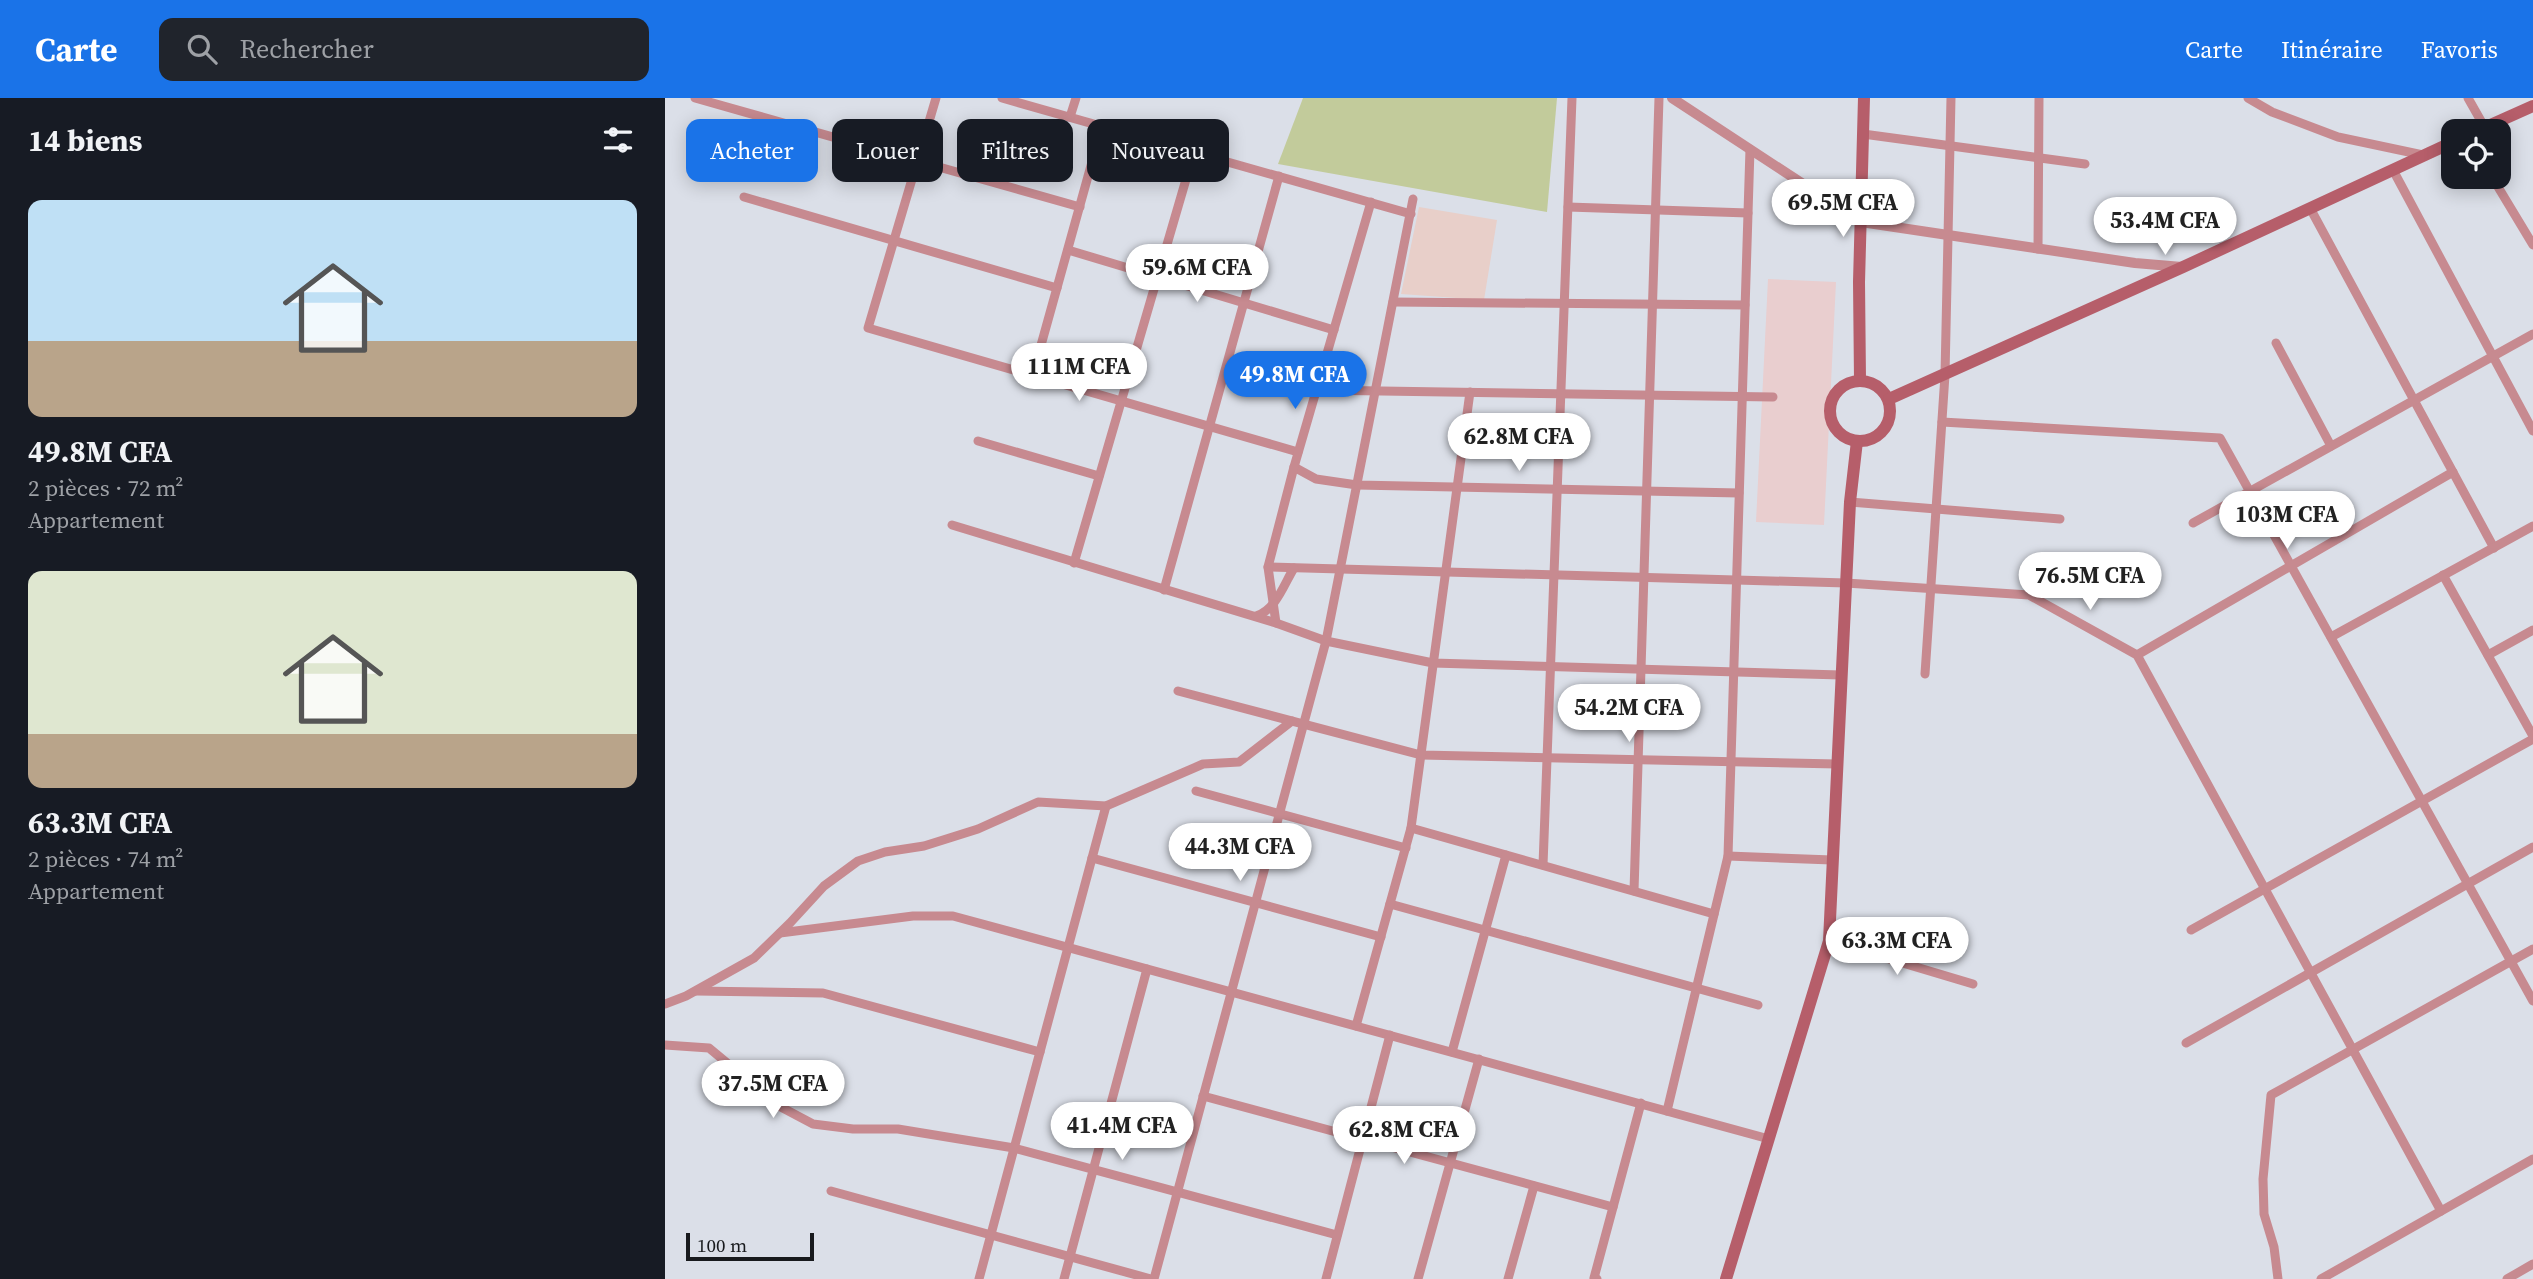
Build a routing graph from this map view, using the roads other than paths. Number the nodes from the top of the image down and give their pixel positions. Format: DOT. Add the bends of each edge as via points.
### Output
graph roads {
  1 [pos="695,98"];
  2 [pos="936,98"];
  3 [pos="1002,98"];
  4 [pos="1076,98"];
  5 [pos="1572,98"];
  6 [pos="1659,98"];
  7 [pos="1672,98"];
  8 [pos="1864,98"];
  9 [pos="1951,98"];
  10 [pos="2039,98"];
  11 [pos="2248,98"];
  12 [pos="2468,98"];
  13 [pos="2533,106"];
  14 [pos="1070,117"];
  15 [pos="930,119"];
  16 [pos="2477,119"];
  17 [pos="2505,119"];
  18 [pos="1087,122"];
  19 [pos="1863,134"];
  20 [pos="832,137"];
  21 [pos="1950,145"];
  22 [pos="2441,147"];
  23 [pos="1750,149"];
  24 [pos="2423,155"];
  25 [pos="2039,158"];
  26 [pos="1229,162"];
  27 [pos="2085,164"];
  28 [pos="943,168"];
  29 [pos="2393,170"];
  30 [pos="1279,176"];
  31 [pos="1087,181"];
  32 [pos="911,182"];
  33 [pos="1185,182"];
  34 [pos="2499,189"];
  35 [pos="744,197"];
  36 [pos="1413,199"];
  37 [pos="1371,202"];
  38 [pos="1568,206"];
  39 [pos="1080,207"];
  40 [pos="2310,208"];
  41 [pos="1655,209"];
  42 [pos="1748,213"];
  43 [pos="1411,214"];
  44 [pos="1861,222"];
  45 [pos="1948,236"];
  46 [pos="894,240"];
  47 [pos="2533,245"];
  48 [pos="2038,249"];
  49 [pos="1068,250"];
  50 [pos="2183,267"];
  51 [pos="1158,277"];
  52 [pos="1057,288"];
  53 [pos="1393,302"];
  54 [pos="1244,303"];
  55 [pos="1564,303"];
  56 [pos="1653,304"];
  57 [pos="1745,305"];
  58 [pos="1334,330"];
  59 [pos="2533,334"];
  60 [pos="2276,343"];
  61 [pos="2493,356"];
  62 [pos="1033,374"];
  63 [pos="1945,376"];
  64 [pos="1860,380"];
  65 [pos="1317,390"];
  66 [pos="1375,391"];
  67 [pos="1470,392"];
  68 [pos="1561,394"];
  69 [pos="1650,395"];
  70 [pos="1742,397"];
  71 [pos="1773,397"];
  72 [pos="1889,399"];
  73 [pos="1122,400"];
  74 [pos="2414,400"];
  75 [pos="1942,422"];
  76 [pos="1210,426"];
  77 [pos="2533,431"];
  78 [pos="978,441"];
  79 [pos="1857,441"];
  80 [pos="2331,446"];
  81 [pos="1298,452"];
  82 [pos="1294,467"];
  83 [pos="2453,472"];
  84 [pos="1100,476"];
  85 [pos="1357,485"];
  86 [pos="1457,487"];
  87 [pos="1557,489"];
  88 [pos="1646,491"];
  89 [pos="2250,491"];
  90 [pos="1739,493"];
  91 [pos="1850,502"];
  92 [pos="1936,509"];
  93 [pos="2060,519"];
  94 [pos="2193,523"];
  95 [pos="953,525"];
  96 [pos="2533,526"];
  97 [pos="2494,548"];
  98 [pos="1074,563"];
  99 [pos="2291,566"];
  100 [pos="1268,567"];
  101 [pos="1294,568"];
  102 [pos="1340,569"];
  103 [pos="1446,572"];
  104 [pos="1554,575"];
  105 [pos="2444,575"];
  106 [pos="1644,577"];
  107 [pos="1737,580"];
  108 [pos="1846,583"];
  109 [pos="1931,589"];
  110 [pos="1164,590"];
  111 [pos="1273,604"];
  112 [pos="1255,617"];
  113 [pos="1276,623"];
  114 [pos="2533,630"];
  115 [pos="2331,637"];
  116 [pos="1326,640"];
  117 [pos="2137,655"];
  118 [pos="2488,655"];
  119 [pos="1433,663"];
  120 [pos="1551,666"];
  121 [pos="1641,669"];
  122 [pos="1734,672"];
  123 [pos="1925,674"];
  124 [pos="1841,675"];
  125 [pos="1178,691"];
  126 [pos="1292,721"];
  127 [pos="1304,724"];
  128 [pos="2533,737"];
  129 [pos="1421,755"];
  130 [pos="1548,758"];
  131 [pos="1638,759"];
  132 [pos="1731,761"];
  133 [pos="1837,764"];
  134 [pos="1196,791"];
  135 [pos="2422,801"];
  136 [pos="1106,806"];
  137 [pos="1279,814"];
  138 [pos="1411,828"];
  139 [pos="2533,847"];
  140 [pos="1406,848"];
  141 [pos="1506,855"];
  142 [pos="1728,856"];
  143 [pos="1092,858"];
  144 [pos="1832,860"];
  145 [pos="1543,865"];
  146 [pos="2468,883"];
  147 [pos="2265,889"];
  148 [pos="1634,891"];
  149 [pos="1255,902"];
  150 [pos="1390,904"];
  151 [pos="1714,914"];
  152 [pos="1485,930"];
  153 [pos="2192,930"];
  154 [pos="780,933"];
  155 [pos="1381,937"];
  156 [pos="1829,941"];
  157 [pos="1068,947"];
  158 [pos="2533,949"];
  159 [pos="2511,961"];
  160 [pos="1147,969"];
  161 [pos="2310,972"];
  162 [pos="1973,984"];
  163 [pos="1697,988"];
  164 [pos="696,991"];
  165 [pos="1231,992"];
  166 [pos="2533,1000"];
  167 [pos="665,1004"];
  168 [pos="1758,1005"];
  169 [pos="1356,1026"];
  170 [pos="1390,1035"];
  171 [pos="2186,1043"];
  172 [pos="665,1045"];
  173 [pos="2353,1050"];
  174 [pos="1040,1052"];
  175 [pos="1453,1052"];
  176 [pos="1479,1059"];
  177 [pos="1203,1096"];
  178 [pos="1641,1103"];
  179 [pos="1667,1111"];
  180 [pos="1362,1139"];
  181 [pos="1769,1139"];
  182 [pos="1014,1149"];
  183 [pos="2533,1159"];
  184 [pos="1450,1163"];
  185 [pos="1094,1170"];
  186 [pos="1534,1186"];
  187 [pos="831,1191"];
  188 [pos="1177,1192"];
  189 [pos="1613,1207"];
  190 [pos="2441,1211"];
  191 [pos="1337,1234"];
  192 [pos="991,1235"];
  193 [pos="1070,1257"];
  194 [pos="2533,1264"];
  195 [pos="980,1277"];
  196 [pos="970,1279"];
  197 [pos="1065,1279"];
  198 [pos="1152,1279"];
  199 [pos="1326,1279"];
  200 [pos="1418,1279"];
  201 [pos="1508,1279"];
  202 [pos="1597,1279"];
  203 [pos="1726,1279"];
  204 [pos="2278,1279"];
  205 [pos="2321,1279"];
  206 [pos="2507,1279"];
  1 -- 20 [label="street"];
  2 -- 15 [label="street"];
  3 -- 14 [label="street"];
  4 -- 14 [label="street"];
  5 -- 38 [label="street"];
  6 -- 41 [label="street"];
  7 -- 23 [label="street"];
  8 -- 19 [label="main road"];
  9 -- 21 [label="street"];
  10 -- 25 [label="street"];
  11 -- 24 [label="street" via="2339,137"];
  12 -- 16 [label="street"];
  13 -- 17 [label="main road"];
  14 -- 18 [label="street"];
  19 -- 21 [label="street"];
  19 -- 44 [label="main road"];
  21 -- 25 [label="street"];
  21 -- 45 [label="street"];
  22 -- 24 [label="main road"];
  23 -- 42 [label="street"];
  23 -- 44 [label="street"];
  24 -- 29 [label="main road"];
  25 -- 27 [label="street"];
  25 -- 48 [label="street"];
  26 -- 30 [label="street"];
  28 -- 39 [label="street"];
  29 -- 40 [label="main road"];
  29 -- 61 [label="street"];
  30 -- 37 [label="street"];
  30 -- 54 [label="street"];
  31 -- 39 [label="street"];
  32 -- 46 [label="street"];
  33 -- 51 [label="street"];
  34 -- 47 [label="street"];
  35 -- 46 [label="street"];
  36 -- 43 [label="street"];
  37 -- 43 [label="street"];
  37 -- 58 [label="street"];
  38 -- 41 [label="street"];
  38 -- 55 [label="street"];
  39 -- 49 [label="street"];
  40 -- 50 [label="main road"];
  40 -- 74 [label="street"];
  41 -- 42 [label="street"];
  41 -- 56 [label="street"];
  42 -- 57 [label="street"];
  43 -- 53 [label="street"];
  44 -- 45 [label="street"];
  44 -- 64 [label="main road"];
  45 -- 48 [label="street"];
  45 -- 63 [label="street"];
  46 -- 52 [label="street"];
  46 -- 62 [label="street" via="867,328"];
  48 -- 50 [label="street"];
  49 -- 51 [label="street"];
  49 -- 52 [label="street"];
  50 -- 63 [label="main road"];
  51 -- 54 [label="street"];
  51 -- 73 [label="street"];
  52 -- 62 [label="street"];
  53 -- 55 [label="street"];
  53 -- 66 [label="street"];
  54 -- 58 [label="street"];
  54 -- 76 [label="street"];
  55 -- 56 [label="street"];
  55 -- 68 [label="street"];
  56 -- 57 [label="street"];
  56 -- 69 [label="street"];
  57 -- 70 [label="street"];
  58 -- 65 [label="street"];
  59 -- 61 [label="street"];
  60 -- 80 [label="street"];
  61 -- 74 [label="street"];
  61 -- 77 [label="street"];
  62 -- 73 [label="street"];
  63 -- 72 [label="main road"];
  63 -- 75 [label="street"];
  64 -- 72 [label="main road" via="1877,385"];
  64 -- 79 [label="main road" via="1842,386 1830,412 1835,429"];
  65 -- 66 [label="street"];
  65 -- 81 [label="street"];
  66 -- 67 [label="street"];
  66 -- 85 [label="street"];
  67 -- 68 [label="street"];
  67 -- 86 [label="street"];
  68 -- 69 [label="street"];
  68 -- 87 [label="street"];
  69 -- 70 [label="street"];
  69 -- 88 [label="street"];
  70 -- 71 [label="street"];
  70 -- 90 [label="street"];
  72 -- 79 [label="main road" via="1885,429 1877,437"];
  73 -- 76 [label="street"];
  73 -- 84 [label="street"];
  74 -- 80 [label="street"];
  74 -- 83 [label="street"];
  75 -- 89 [label="street" via="2220,438"];
  75 -- 92 [label="street"];
  76 -- 81 [label="street"];
  76 -- 110 [label="street"];
  78 -- 84 [label="street"];
  79 -- 91 [label="main road"];
  80 -- 89 [label="street"];
  81 -- 82 [label="street"];
  82 -- 85 [label="street" via="1316,479"];
  82 -- 100 [label="street"];
  83 -- 97 [label="street"];
  83 -- 99 [label="street"];
  84 -- 98 [label="street"];
  85 -- 86 [label="street"];
  85 -- 102 [label="street"];
  86 -- 87 [label="street"];
  86 -- 103 [label="street"];
  87 -- 88 [label="street"];
  87 -- 104 [label="street"];
  88 -- 90 [label="street"];
  88 -- 106 [label="street"];
  89 -- 94 [label="street"];
  89 -- 99 [label="street"];
  90 -- 107 [label="street"];
  91 -- 92 [label="street"];
  91 -- 108 [label="main road"];
  92 -- 93 [label="street"];
  92 -- 109 [label="street"];
  95 -- 98 [label="street"];
  96 -- 97 [label="street"];
  97 -- 105 [label="street"];
  98 -- 110 [label="street"];
  99 -- 115 [label="street"];
  99 -- 117 [label="street"];
  100 -- 101 [label="street"];
  100 -- 111 [label="street"];
  101 -- 102 [label="street"];
  101 -- 111 [label="street"];
  102 -- 103 [label="street"];
  102 -- 116 [label="street"];
  103 -- 104 [label="street"];
  103 -- 119 [label="street"];
  104 -- 106 [label="street"];
  104 -- 120 [label="street"];
  105 -- 115 [label="street"];
  105 -- 118 [label="street"];
  106 -- 107 [label="street"];
  106 -- 121 [label="street"];
  107 -- 108 [label="street"];
  107 -- 122 [label="street"];
  108 -- 109 [label="street"];
  108 -- 124 [label="main road"];
  109 -- 117 [label="street" via="2029,595"];
  109 -- 123 [label="street"];
  110 -- 112 [label="street"];
  111 -- 112 [label="street"];
  111 -- 113 [label="street"];
  112 -- 113 [label="street"];
  113 -- 116 [label="street"];
  114 -- 118 [label="street"];
  115 -- 135 [label="street"];
  116 -- 119 [label="street"];
  116 -- 127 [label="street"];
  117 -- 147 [label="street"];
  118 -- 128 [label="street"];
  119 -- 120 [label="street"];
  119 -- 129 [label="street"];
  120 -- 121 [label="street"];
  120 -- 130 [label="street"];
  121 -- 122 [label="street"];
  121 -- 131 [label="street"];
  122 -- 124 [label="street"];
  122 -- 132 [label="street"];
  124 -- 133 [label="main road"];
  125 -- 126 [label="street"];
  126 -- 127 [label="street"];
  126 -- 136 [label="street" via="1239,762 1203,764"];
  127 -- 129 [label="street"];
  127 -- 137 [label="street"];
  128 -- 135 [label="street"];
  129 -- 130 [label="street"];
  129 -- 138 [label="street"];
  130 -- 131 [label="street"];
  130 -- 145 [label="street"];
  131 -- 132 [label="street"];
  131 -- 148 [label="street"];
  132 -- 133 [label="street"];
  132 -- 142 [label="street"];
  133 -- 144 [label="main road"];
  134 -- 137 [label="street"];
  135 -- 146 [label="street"];
  135 -- 147 [label="street"];
  136 -- 143 [label="street"];
  136 -- 154 [label="street" via="1038,802 978,829 858,861 824,886"];
  137 -- 140 [label="street"];
  137 -- 149 [label="street"];
  138 -- 140 [label="street"];
  138 -- 141 [label="street"];
  139 -- 146 [label="street"];
  140 -- 150 [label="street"];
  141 -- 145 [label="street"];
  141 -- 152 [label="street"];
  142 -- 144 [label="street"];
  142 -- 151 [label="street"];
  143 -- 149 [label="street"];
  143 -- 157 [label="street"];
  144 -- 156 [label="main road"];
  145 -- 148 [label="street"];
  146 -- 159 [label="street"];
  146 -- 161 [label="street"];
  147 -- 153 [label="street"];
  147 -- 161 [label="street"];
  148 -- 151 [label="street"];
  149 -- 155 [label="street"];
  149 -- 165 [label="street"];
  150 -- 152 [label="street"];
  150 -- 155 [label="street"];
  151 -- 163 [label="street"];
  152 -- 163 [label="street"];
  152 -- 175 [label="street"];
  154 -- 157 [label="street" via="913,916 953,916"];
  154 -- 164 [label="street" via="754,958"];
  155 -- 169 [label="street"];
  156 -- 162 [label="street"];
  156 -- 181 [label="main road"];
  157 -- 160 [label="street"];
  157 -- 174 [label="street"];
  158 -- 159 [label="street"];
  159 -- 166 [label="street"];
  159 -- 173 [label="street"];
  160 -- 165 [label="street"];
  160 -- 185 [label="street"];
  161 -- 171 [label="street"];
  161 -- 173 [label="street"];
  163 -- 168 [label="street"];
  163 -- 179 [label="street"];
  164 -- 167 [label="street"];
  164 -- 174 [label="street" via="823,993"];
  165 -- 169 [label="street"];
  165 -- 177 [label="street"];
  169 -- 170 [label="street"];
  170 -- 175 [label="street"];
  170 -- 180 [label="street"];
  172 -- 182 [label="street" via="709,1048 779,1106 813,1124 898,1129"];
  173 -- 190 [label="street"];
  173 -- 204 [label="street" via="2271,1095 2264,1214"];
  174 -- 182 [label="street"];
  175 -- 176 [label="street"];
  176 -- 178 [label="street"];
  176 -- 184 [label="street"];
  177 -- 180 [label="street"];
  177 -- 188 [label="street"];
  178 -- 179 [label="street"];
  178 -- 189 [label="street"];
  179 -- 181 [label="street"];
  180 -- 184 [label="street"];
  180 -- 191 [label="street"];
  181 -- 203 [label="main road"];
  182 -- 185 [label="street"];
  182 -- 192 [label="street"];
  183 -- 190 [label="street"];
  184 -- 186 [label="street"];
  184 -- 200 [label="street"];
  185 -- 188 [label="street"];
  185 -- 193 [label="street"];
  186 -- 189 [label="street"];
  186 -- 201 [label="street"];
  187 -- 192 [label="street"];
  188 -- 191 [label="street"];
  188 -- 198 [label="street"];
  189 -- 202 [label="street"];
  190 -- 205 [label="street"];
  191 -- 199 [label="street"];
  192 -- 193 [label="street"];
  192 -- 195 [label="street"];
  193 -- 197 [label="street"];
  193 -- 198 [label="street"];
  194 -- 206 [label="street"];
  195 -- 196 [label="street"];
}
